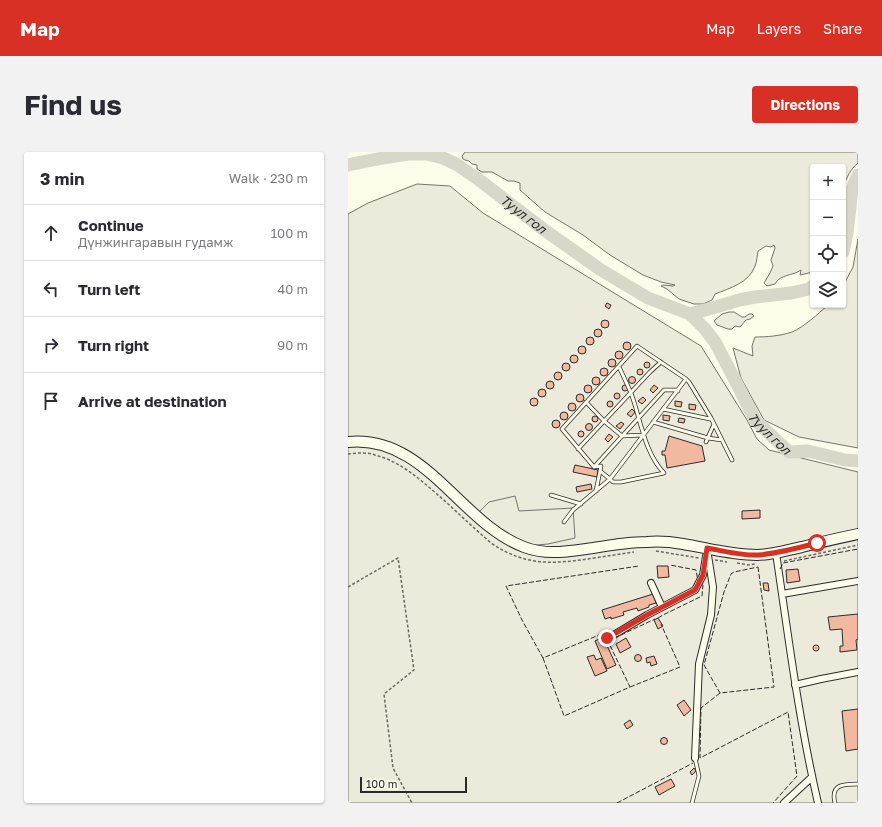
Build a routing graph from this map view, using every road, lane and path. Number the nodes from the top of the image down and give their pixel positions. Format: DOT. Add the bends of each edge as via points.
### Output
graph roads {
  1 [pos="661,362"];
  2 [pos="619,367"];
  3 [pos="686,379"];
  4 [pos="678,391"];
  5 [pos="631,392"];
  6 [pos="586,402"];
  7 [pos="663,409"];
  8 [pos="639,417"];
  9 [pos="711,418"];
  10 [pos="604,421"];
  11 [pos="653,422"];
  12 [pos="714,424"];
  13 [pos="622,436"];
  14 [pos="643,436"];
  15 [pos="708,438"];
  16 [pos="722,440"];
  17 [pos="348,442"];
  18 [pos="706,442"];
  19 [pos="578,449"];
  20 [pos="348,454"];
  21 [pos="732,460"];
  22 [pos="594,467"];
  23 [pos="600,471"];
  24 [pos="610,479"];
  25 [pos="596,492"];
  26 [pos="551,495"];
  27 [pos="581,504"];
  28 [pos="564,522"];
  29 [pos="858,534"];
  30 [pos="858,545"];
  31 [pos="653,550"];
  32 [pos="638,551"];
  33 [pos="707,555"];
  34 [pos="777,557"];
  35 [pos="729,562"];
  36 [pos="735,563"];
  37 [pos="756,564"];
  38 [pos="858,581"];
  39 [pos="651,583"];
  40 [pos="348,587"];
  41 [pos="782,594"];
  42 [pos="662,607"];
  43 [pos="607,638"];
  44 [pos="858,672"];
  45 [pos="795,685"];
  46 [pos="695,758"];
  47 [pos="812,777"];
  48 [pos="858,784"];
  49 [pos="412,803"];
  50 [pos="692,803"];
  51 [pos="784,803"];
  52 [pos="818,803"];
  53 [pos="835,803"];
  1 -- 2 [label="lane" via="638,346"];
  1 -- 3 [label="lane"];
  1 -- 5 [label="lane"];
  2 -- 5 [label="lane"];
  2 -- 6 [label="lane"];
  3 -- 4 [label="lane"];
  3 -- 9 [label="lane"];
  4 -- 7 [label="lane"];
  4 -- 8 [label="lane" via="664,390"];
  5 -- 8 [label="lane"];
  5 -- 10 [label="lane"];
  6 -- 10 [label="lane"];
  6 -- 19 [label="lane" via="562,429"];
  7 -- 9 [label="lane"];
  7 -- 11 [label="lane"];
  8 -- 13 [label="lane"];
  8 -- 14 [label="lane"];
  9 -- 12 [label="lane"];
  10 -- 13 [label="lane"];
  10 -- 19 [label="lane"];
  11 -- 14 [label="lane"];
  11 -- 15 [label="lane"];
  12 -- 15 [label="lane"];
  12 -- 16 [label="lane"];
  13 -- 14 [label="lane"];
  13 -- 22 [label="lane"];
  14 -- 24 [label="lane"];
  14 -- 24 [label="lane" via="656,465 664,473 621,482 613,482"];
  15 -- 16 [label="lane"];
  15 -- 18 [label="lane"];
  16 -- 21 [label="lane"];
  17 -- 33 [label="main road" via="378,443 404,455 435,477 500,535 526,548 560,553 662,541 682,544"];
  19 -- 22 [label="lane"];
  20 -- 32 [label="path" via="374,454 397,464 422,481 491,543 521,558 551,563"];
  22 -- 23 [label="lane" via="601,466"];
  23 -- 24 [label="lane"];
  23 -- 25 [label="lane"];
  24 -- 25 [label="lane"];
  25 -- 27 [label="lane"];
  26 -- 27 [label="lane"];
  27 -- 28 [label="lane"];
  29 -- 34 [label="main road"];
  30 -- 34 [label="path"];
  31 -- 33 [label="path"];
  33 -- 34 [label="main road" via="751,554"];
  33 -- 35 [label="path"];
  33 -- 42 [label="street" via="703,575 695,590"];
  33 -- 46 [label="street" via="713,587 711,615 699,664"];
  34 -- 41 [label="street"];
  36 -- 37 [label="path"];
  38 -- 41 [label="street"];
  39 -- 42 [label="street"];
  40 -- 49 [label="path" via="398,558 414,670 384,694 393,768"];
  41 -- 45 [label="street"];
  42 -- 43 [label="street"];
  44 -- 45 [label="street"];
  45 -- 47 [label="street"];
  46 -- 50 [label="lane" via="699,776"];
  47 -- 51 [label="street"];
  47 -- 52 [label="street"];
  48 -- 53 [label="lane" via="840,786 835,790"];
}
